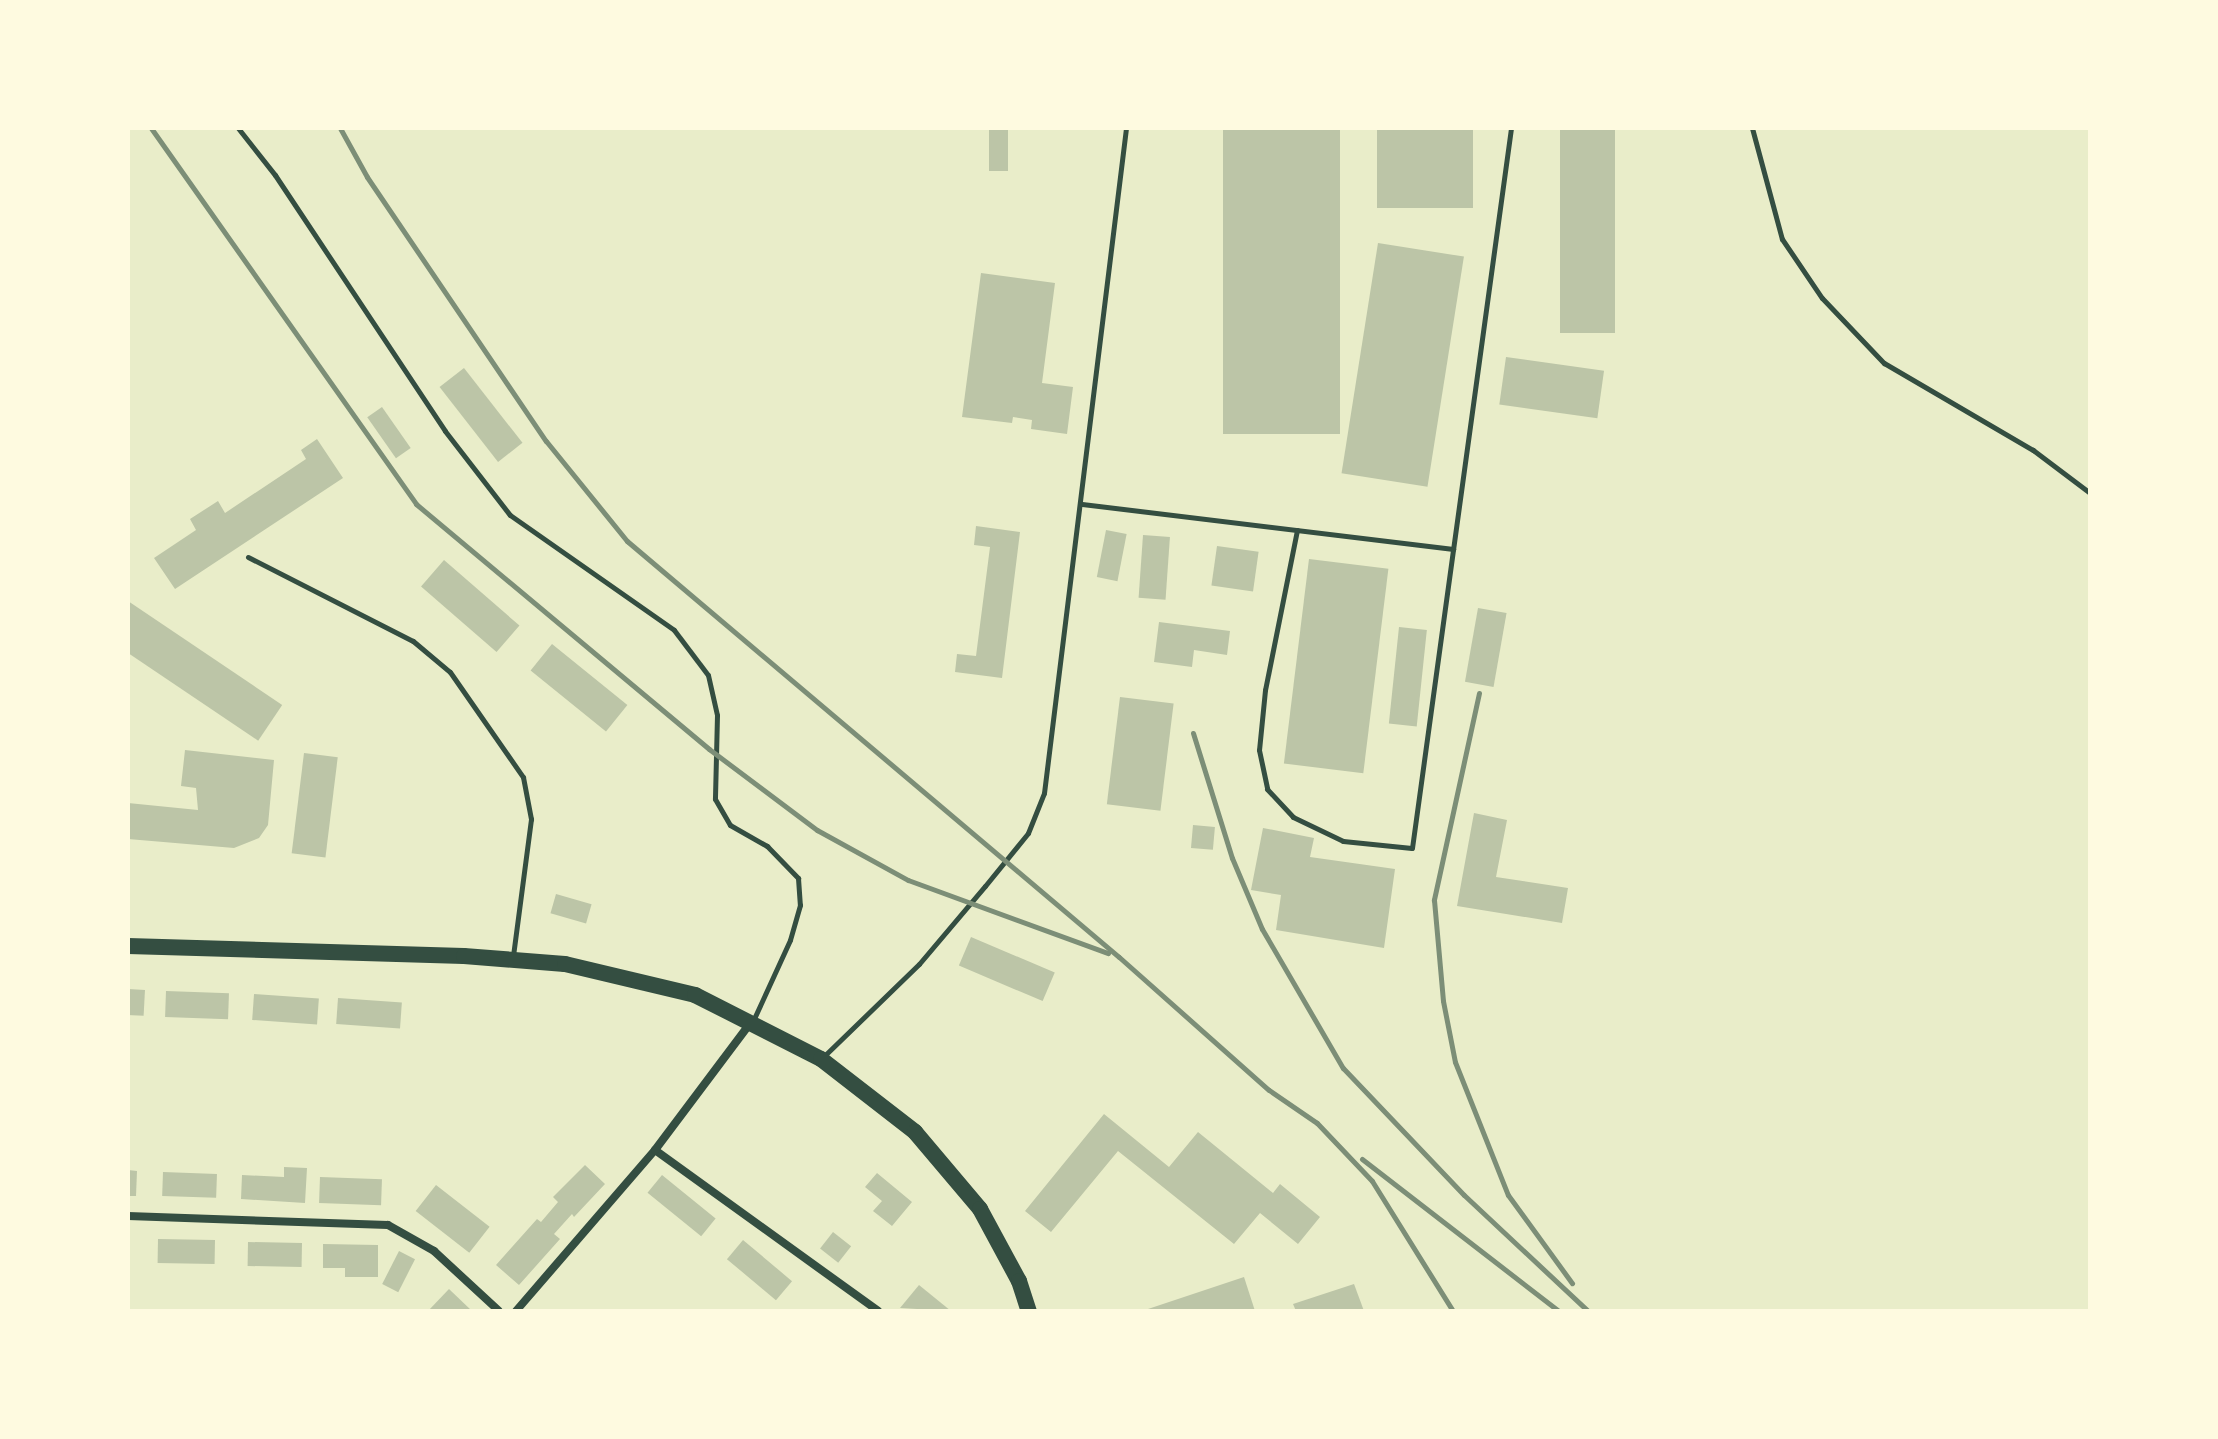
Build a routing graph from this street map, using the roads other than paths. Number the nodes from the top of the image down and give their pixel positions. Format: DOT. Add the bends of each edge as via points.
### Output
graph roads {
  1 [pos="238,128"];
  2 [pos="1126,128"];
  3 [pos="1511,128"];
  4 [pos="1752,128"];
  5 [pos="2090,493"];
  6 [pos="1082,504"];
  7 [pos="1297,530"];
  8 [pos="1453,549"];
  9 [pos="248,557"];
  10 [pos="128,946"];
  11 [pos="512,960"];
  12 [pos="753,1021"];
  13 [pos="821,1059"];
  14 [pos="655,1150"];
  15 [pos="128,1216"];
  16 [pos="499,1311"];
  17 [pos="516,1311"];
  18 [pos="878,1311"];
  19 [pos="1029,1311"];
  1 -- 12 [label="lane" via="275,175 445,431 510,515 674,630 708,675 717,715 715,799 730,825 767,846 798,878 800,905 790,940"];
  2 -- 6 [label="lane"];
  3 -- 8 [label="lane"];
  4 -- 5 [label="lane" via="1782,239 1822,298 1884,363 2033,450"];
  6 -- 7 [label="lane"];
  6 -- 13 [label="lane" via="1044,793 1028,833 919,964"];
  7 -- 8 [label="lane"];
  7 -- 8 [label="lane" via="1265,690 1259,750 1267,789 1293,817 1343,841 1412,848"];
  9 -- 11 [label="lane" via="413,641 450,672 523,777 531,819"];
  10 -- 11 [label="highway"];
  11 -- 12 [label="highway" via="637,978"];
  12 -- 13 [label="highway"];
  12 -- 14 [label="street"];
  13 -- 19 [label="highway" via="885,1106 953,1171 1013,1269"];
  14 -- 17 [label="street"];
  14 -- 18 [label="street"];
  15 -- 16 [label="street" via="388,1225 434,1251"];
}
